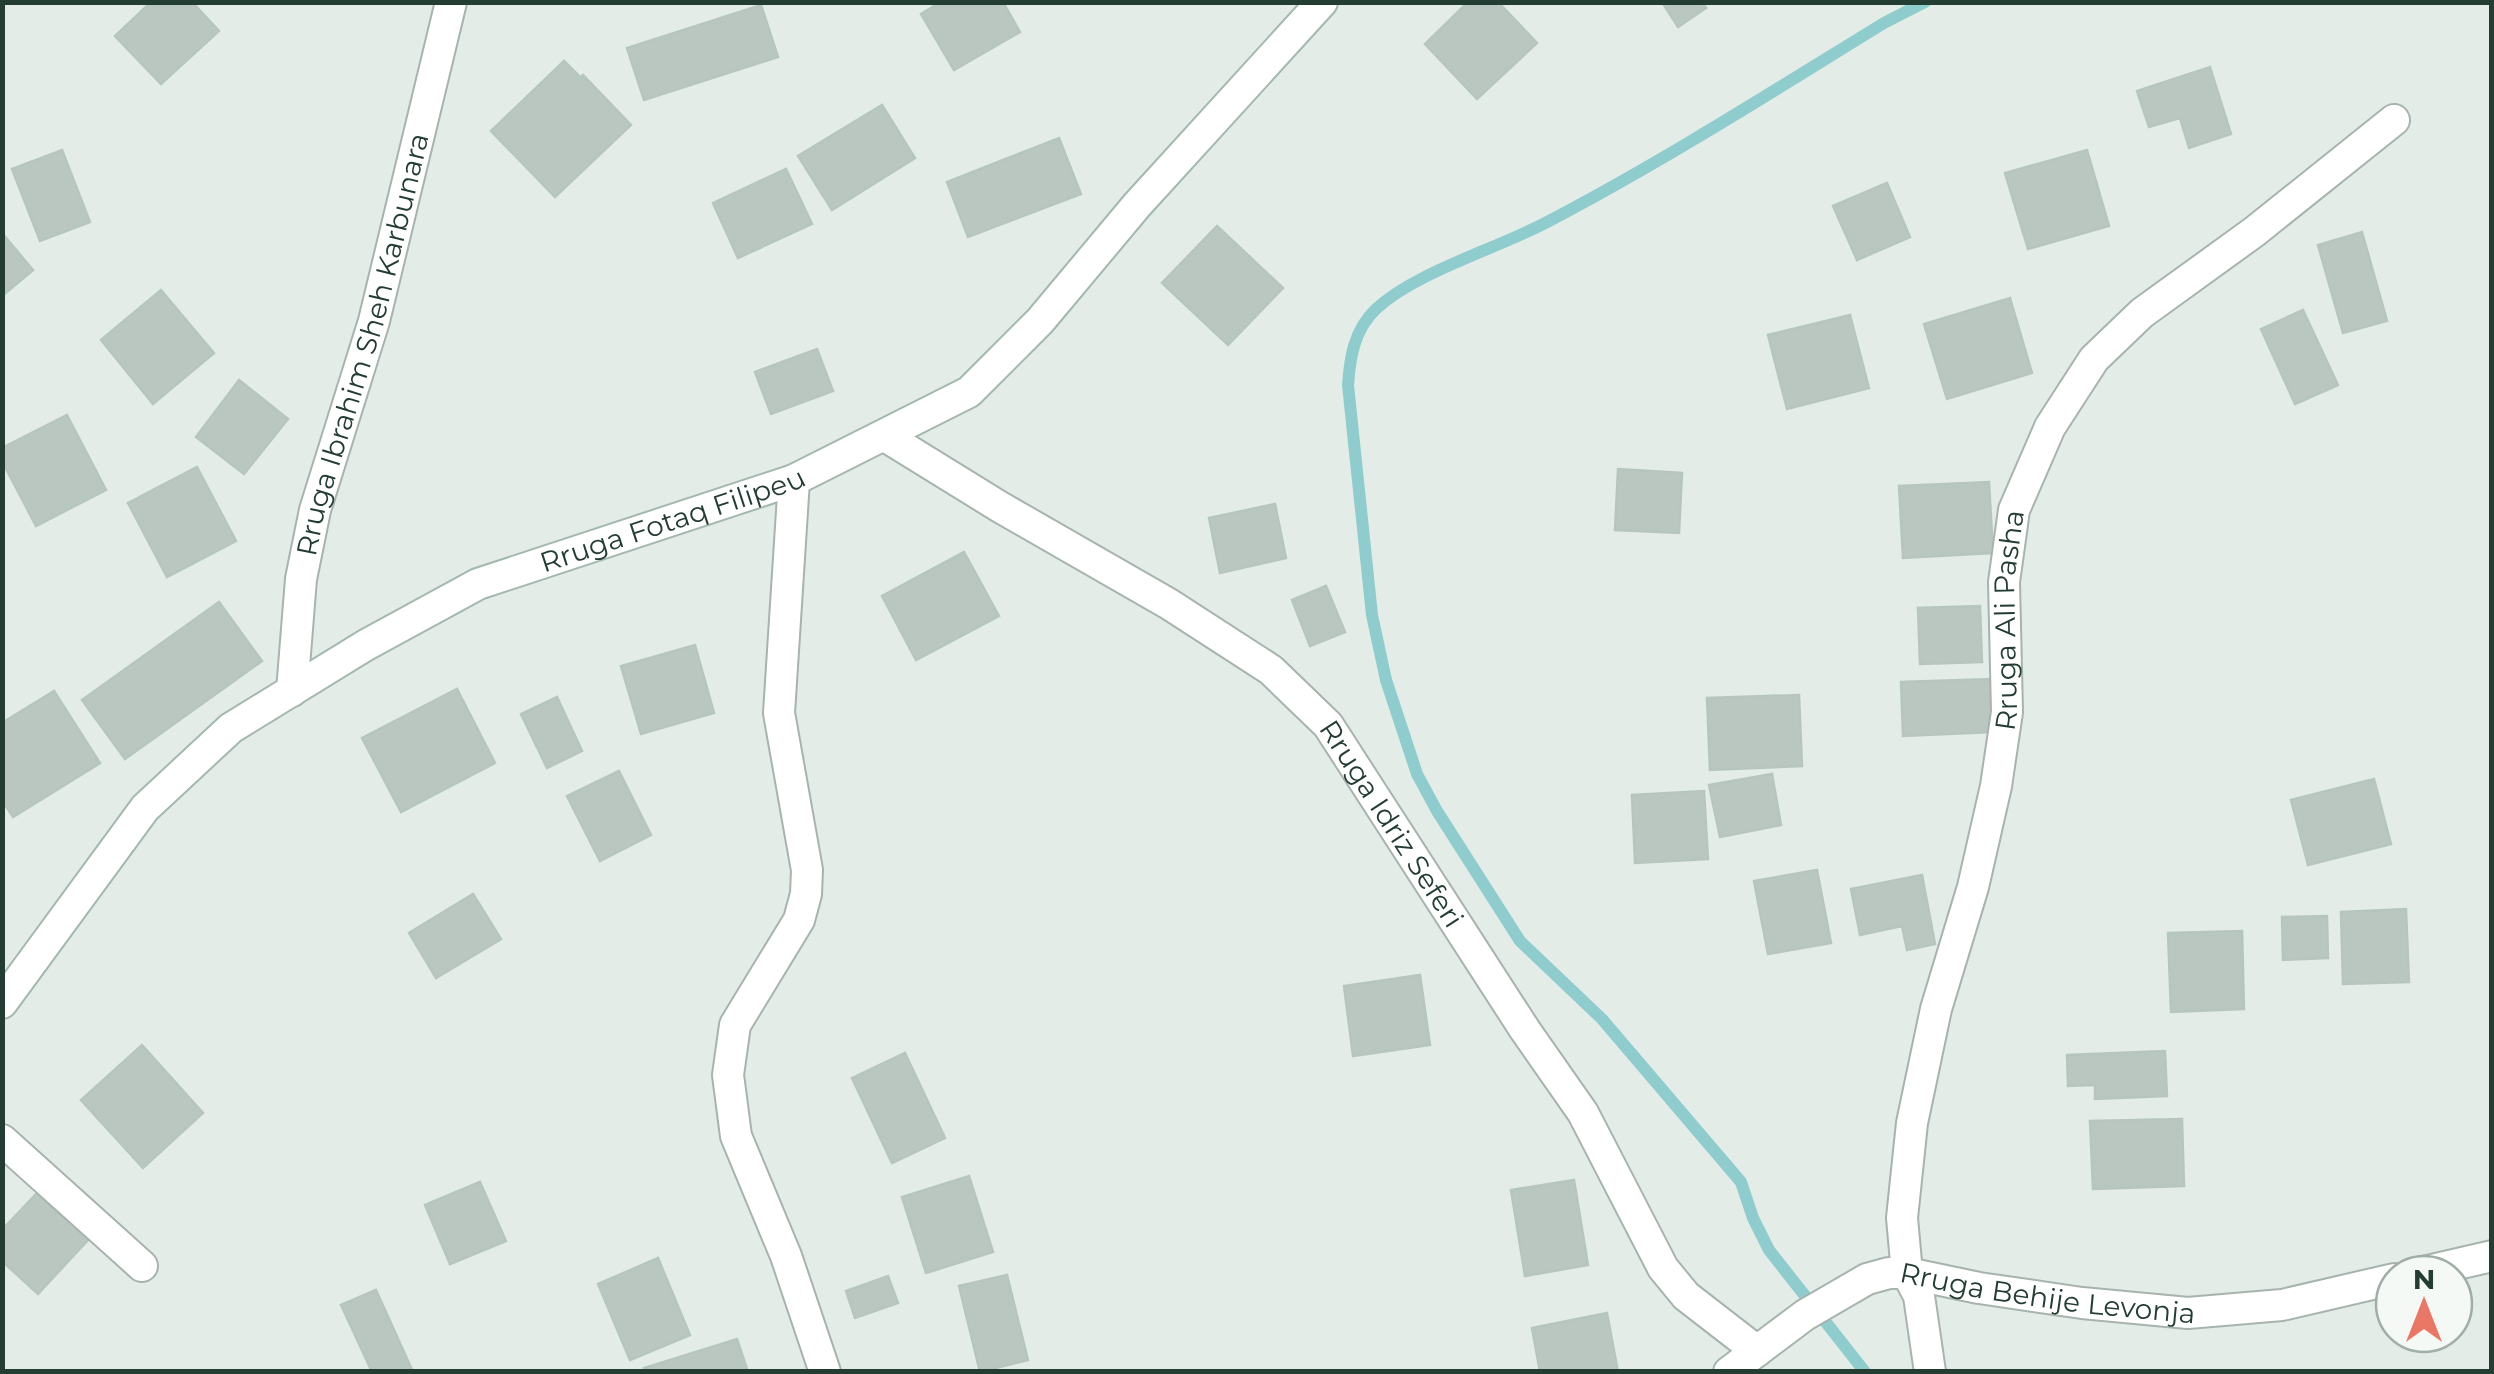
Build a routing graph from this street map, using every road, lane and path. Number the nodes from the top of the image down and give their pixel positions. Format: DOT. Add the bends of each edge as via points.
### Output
graph roads {
  1 [pos="451,2"];
  2 [pos="1322,2"];
  3 [pos="2394,120"];
  4 [pos="885,436"];
  5 [pos="794,480"];
  6 [pos="292,691"];
  7 [pos="2,1002"];
  8 [pos="2,1140"];
  9 [pos="142,1266"];
  10 [pos="1906,1273"];
  11 [pos="2374,1284"];
  12 [pos="1757,1351"];
  13 [pos="826,1372"];
  14 [pos="1729,1372"];
  15 [pos="1930,1372"];
  1 -- 6 [label="street, Rruga Ibrahim Sheh Karbunara" via="374,321 314,510"];
  2 -- 4 [label="street, Rruga Fotaq Filipeu" via="969,392"];
  3 -- 10 [label="street, Rruga Ali Pasha" via="2142,312 2094,359 2050,427 2014,510 2004,582 2007,712 1996,786 1912,1123 1902,1218"];
  4 -- 5 [label="street, Rruga Fotaq Filipeu"];
  4 -- 12 [label="street, Rruga Idriz Seferi" via="1256,660 1328,726 1582,1113 1663,1268 1686,1296"];
  5 -- 6 [label="street, Rruga Fotaq Filipeu" via="478,584"];
  5 -- 13 [label="street" via="779,713 808,870 806,894 799,920 735,1025 728,1075 736,1136"];
  6 -- 7 [label="street, Rruga Fotaq Filipeu" via="230,728 145,808"];
  8 -- 9 [label="street"];
  10 -- 11 [label="street, Rruga Behije Levonja" via="2188,1314 2282,1305"];
  10 -- 12 [label="street, Rruga Behije Levonja" via="1868,1279"];
  10 -- 15 [label="street, Rruga Ali Pasha" via="1919,1296"];
  12 -- 14 [label="street, Rruga Behije Levonja"];
}
